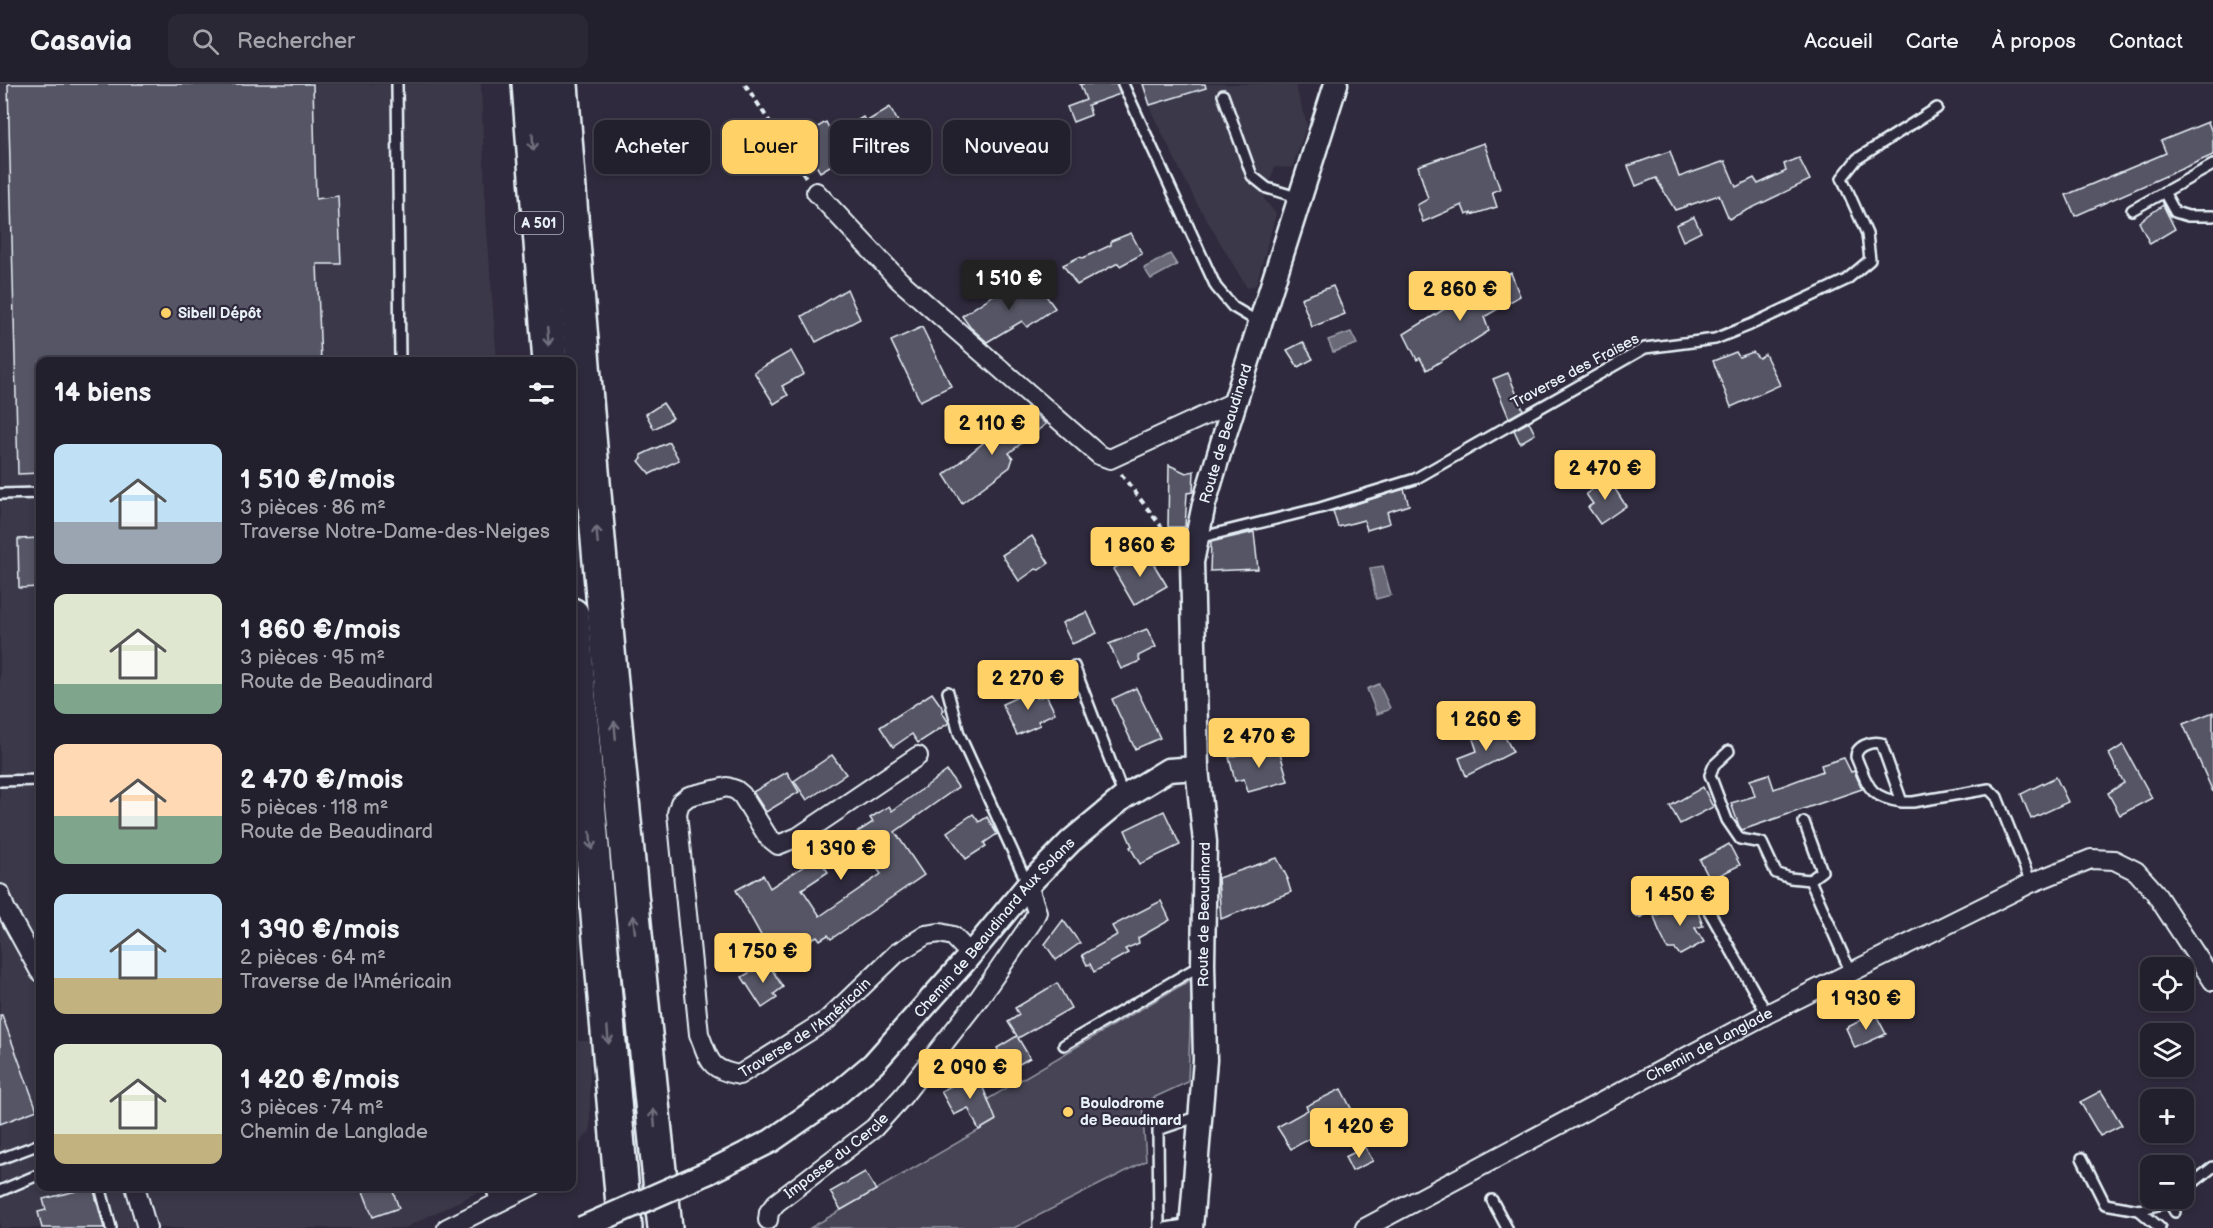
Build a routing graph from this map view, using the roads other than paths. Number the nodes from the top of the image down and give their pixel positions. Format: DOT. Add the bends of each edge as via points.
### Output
graph roads {
  1 [pos="397,84"];
  2 [pos="529,84"];
  3 [pos="561,84"];
  4 [pos="1123,84"];
  5 [pos="1336,84"];
  6 [pos="1223,94"];
  7 [pos="1937,108"];
  8 [pos="2213,165"];
  9 [pos="816,192"];
  10 [pos="2164,192"];
  11 [pos="1300,198"];
  12 [pos="2132,210"];
  13 [pos="2213,216"];
  14 [pos="1260,323"];
  15 [pos="400,357"];
  16 [pos="550,357"];
  17 [pos="1236,401"];
  18 [pos="36,493"];
  19 [pos="0,494"];
  20 [pos="1198,538"];
  21 [pos="576,660"];
  22 [pos="1074,666"];
  23 [pos="948,692"];
  24 [pos="1729,751"];
  25 [pos="918,756"];
  26 [pos="1197,768"];
  27 [pos="36,780"];
  28 [pos="0,781"];
  29 [pos="1124,797"];
  30 [pos="1902,802"];
  31 [pos="1804,822"];
  32 [pos="1810,880"];
  33 [pos="2031,883"];
  34 [pos="1028,885"];
  35 [pos="0,894"];
  36 [pos="1639,911"];
  37 [pos="970,954"];
  38 [pos="1203,963"];
  39 [pos="36,964"];
  40 [pos="1851,973"];
  41 [pos="2213,981"];
  42 [pos="1767,1014"];
  43 [pos="1064,1045"];
  44 [pos="1200,1115"];
  45 [pos="36,1146"];
  46 [pos="2082,1158"];
  47 [pos="0,1159"];
  48 [pos="2213,1167"];
  49 [pos="36,1176"];
  50 [pos="2194,1182"];
  51 [pos="0,1191"];
  52 [pos="101,1191"];
  53 [pos="136,1191"];
  54 [pos="492,1191"];
  55 [pos="522,1191"];
  56 [pos="1492,1200"];
  57 [pos="496,1204"];
  58 [pos="2142,1209"];
  59 [pos="2174,1209"];
  60 [pos="2139,1210"];
  61 [pos="2175,1212"];
  62 [pos="768,1220"];
  63 [pos="1191,1226"];
  64 [pos="111,1228"];
  65 [pos="147,1228"];
  66 [pos="447,1228"];
  67 [pos="582,1228"];
  68 [pos="626,1228"];
  69 [pos="665,1228"];
  70 [pos="1159,1228"];
  71 [pos="1166,1228"];
  72 [pos="1365,1228"];
  73 [pos="1507,1228"];
  74 [pos="2160,1228"];
  1 -- 15 [label="lane"];
  2 -- 16 [label="highway, A 501, one-way"];
  69 -- 3 [label="highway, A 501, one-way" via="617,761"];
  4 -- 14 [label="lane" via="1216,286 1233,307"];
  5 -- 11 [label="street, Route de Beaudinard"];
  6 -- 11 [label="lane" via="1252,176 1267,188"];
  7 -- 20 [label="lane, Traverse des Fraises" via="1857,159 1842,178 1867,234 1870,260 1846,280 1715,339 1645,348 1415,478 1320,508"];
  8 -- 10 [label="lane"];
  9 -- 17 [label="street" via="899,280 1099,455 1110,459"];
  10 -- 12 [label="lane"];
  10 -- 13 [label="lane" via="2175,212"];
  11 -- 14 [label="street, Route de Beaudinard"];
  14 -- 17 [label="street, Route de Beaudinard"];
  17 -- 20 [label="street, Route de Beaudinard" via="1204,504"];
  18 -- 19 [label="lane"];
  20 -- 26 [label="street, Route de Beaudinard" via="1192,562"];
  21 -- 68 [label="highway, one-way"];
  22 -- 29 [label="lane"];
  23 -- 34 [label="lane" via="959,734"];
  24 -- 32 [label="lane" via="1714,765 1710,776 1727,820 1740,839 1762,843 1776,873"];
  25 -- 37 [label="street, Traverse de l'Américain" via="798,837 778,845 768,837 736,790 727,788 689,796 680,803 699,1034 712,1065 721,1072 739,1075 827,1020 897,953 926,935 953,936"];
  26 -- 29 [label="street, Chemin de Beaudinard Aux Solans" via="1168,770"];
  26 -- 38 [label="street, Route de Beaudinard" via="1205,842"];
  27 -- 28 [label="lane"];
  29 -- 34 [label="street, Chemin de Beaudinard Aux Solans" via="1071,841"];
  30 -- 30 [label="lane" via="1886,800 1869,790 1856,757 1859,748 1881,744"];
  30 -- 33 [label="lane" via="1989,789 1997,797"];
  31 -- 32 [label="lane" via="1822,870"];
  32 -- 40 [label="lane"];
  33 -- 40 [label="street, Chemin de Langlade"];
  33 -- 41 [label="street, Chemin de Langlade" via="2091,860 2114,860 2136,871 2154,891"];
  34 -- 37 [label="street, Chemin de Beaudinard Aux Solans"];
  34 -- 62 [label="street, Impasse du Cercle" via="1037,912 980,997 874,1128 776,1203"];
  35 -- 39 [label="street"];
  36 -- 42 [label="lane" via="1679,889 1691,889 1700,895"];
  37 -- 67 [label="street, Chemin de Beaudinard Aux Solans, bridge" via="873,1064 830,1100 771,1141"];
  38 -- 43 [label="lane"];
  38 -- 44 [label="street, Route de Beaudinard"];
  40 -- 42 [label="street, Chemin de Langlade"];
  42 -- 72 [label="street, Chemin de Langlade"];
  44 -- 63 [label="street, Route de Beaudinard"];
  44 -- 70 [label="lane" via="1158,1130"];
  45 -- 47 [label="lane"];
  46 -- 60 [label="lane" via="2105,1204"];
  48 -- 50 [label="lane"];
  49 -- 51 [label="lane"];
  52 -- 64 [label="lane"];
  53 -- 65 [label="street"];
  54 -- 57 [label="lane"];
  55 -- 57 [label="street"];
  56 -- 73 [label="lane"];
  57 -- 66 [label="street"];
  58 -- 60 [label="lane"];
  59 -- 61 [label="lane"];
  60 -- 74 [label="lane"];
  63 -- 71 [label="lane"];
}
